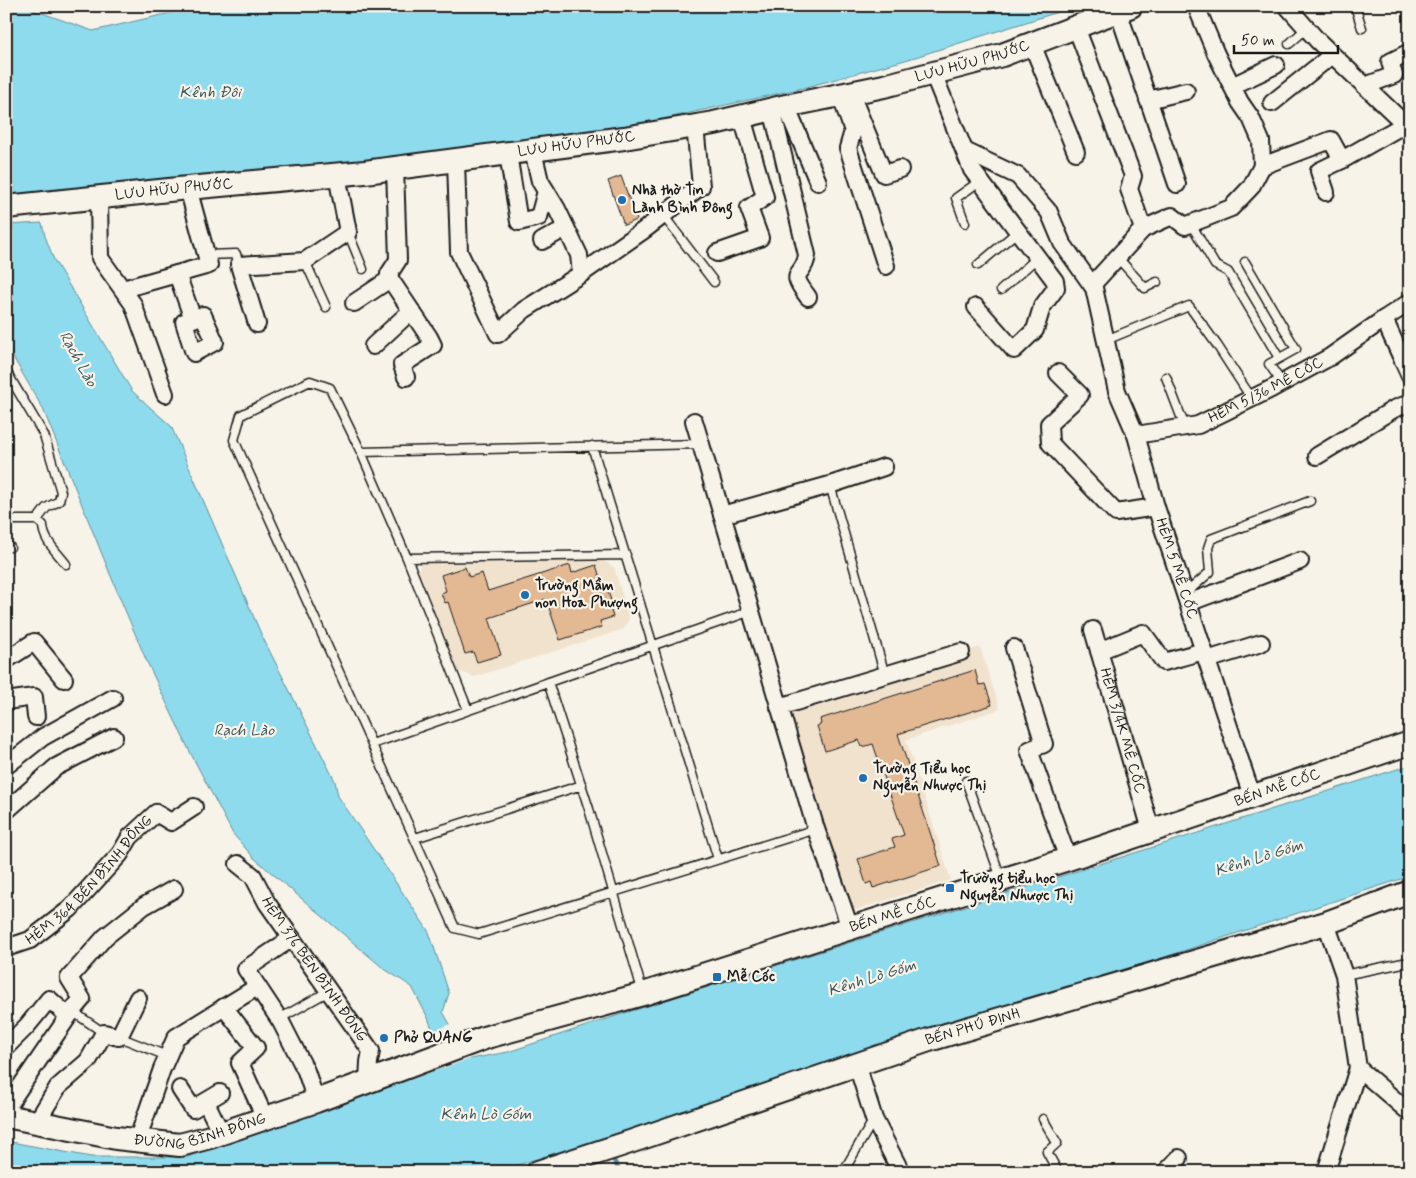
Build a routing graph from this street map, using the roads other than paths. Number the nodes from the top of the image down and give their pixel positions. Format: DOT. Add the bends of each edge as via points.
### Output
graph roads {
  1 [pos="1196,6"];
  2 [pos="1287,6"];
  3 [pos="1355,6"];
  4 [pos="1124,9"];
  5 [pos="1076,27"];
  6 [pos="1307,28"];
  7 [pos="1362,28"];
  8 [pos="1032,44"];
  9 [pos="1288,44"];
  10 [pos="1408,53"];
  11 [pos="1332,55"];
  12 [pos="1276,65"];
  13 [pos="933,73"];
  14 [pos="1232,86"];
  15 [pos="1365,86"];
  16 [pos="1186,91"];
  17 [pos="845,93"];
  18 [pos="1148,100"];
  19 [pos="1272,103"];
  20 [pos="779,107"];
  21 [pos="742,116"];
  22 [pos="695,126"];
  23 [pos="1407,127"];
  24 [pos="533,151"];
  25 [pos="965,151"];
  26 [pos="1076,152"];
  27 [pos="508,154"];
  28 [pos="1342,160"];
  29 [pos="456,161"];
  30 [pos="1262,166"];
  31 [pos="395,168"];
  32 [pos="900,169"];
  33 [pos="337,175"];
  34 [pos="980,181"];
  35 [pos="818,182"];
  36 [pos="1177,184"];
  37 [pos="188,188"];
  38 [pos="546,191"];
  39 [pos="1326,192"];
  40 [pos="99,198"];
  41 [pos="6,208"];
  42 [pos="663,215"];
  43 [pos="964,223"];
  44 [pos="1190,224"];
  45 [pos="566,228"];
  46 [pos="1143,229"];
  47 [pos="1018,231"];
  48 [pos="348,232"];
  49 [pos="542,241"];
  50 [pos="717,253"];
  51 [pos="206,255"];
  52 [pos="1117,257"];
  53 [pos="1037,258"];
  54 [pos="305,261"];
  55 [pos="1245,262"];
  56 [pos="239,265"];
  57 [pos="978,265"];
  58 [pos="886,266"];
  59 [pos="363,269"];
  60 [pos="177,274"];
  61 [pos="581,274"];
  62 [pos="390,279"];
  63 [pos="714,282"];
  64 [pos="1157,282"];
  65 [pos="1092,285"];
  66 [pos="123,289"];
  67 [pos="1001,290"];
  68 [pos="808,297"];
  69 [pos="1410,302"];
  70 [pos="354,303"];
  71 [pos="326,307"];
  72 [pos="976,307"];
  73 [pos="411,311"];
  74 [pos="192,319"];
  75 [pos="1384,319"];
  76 [pos="256,324"];
  77 [pos="1106,340"];
  78 [pos="373,346"];
  79 [pos="1280,358"];
  80 [pos="6,371"];
  81 [pos="1058,373"];
  82 [pos="1410,376"];
  83 [pos="406,377"];
  84 [pos="1166,378"];
  85 [pos="1282,383"];
  86 [pos="165,394"];
  87 [pos="1252,399"];
  88 [pos="1409,406"];
  89 [pos="694,421"];
  90 [pos="1185,427"];
  91 [pos="1136,436"];
  92 [pos="701,444"];
  93 [pos="592,446"];
  94 [pos="361,452"];
  95 [pos="1317,456"];
  96 [pos="884,467"];
  97 [pos="830,485"];
  98 [pos="1310,501"];
  99 [pos="1156,507"];
  100 [pos="722,515"];
  101 [pos="6,517"];
  102 [pos="36,520"];
  103 [pos="626,555"];
  104 [pos="407,558"];
  105 [pos="1300,561"];
  106 [pos="66,564"];
  107 [pos="1186,598"];
  108 [pos="751,611"];
  109 [pos="1093,630"];
  110 [pos="1261,643"];
  111 [pos="653,645"];
  112 [pos="1014,648"];
  113 [pos="1099,651"];
  114 [pos="961,652"];
  115 [pos="1205,655"];
  116 [pos="6,660"];
  117 [pos="885,675"];
  118 [pos="64,679"];
  119 [pos="548,682"];
  120 [pos="113,698"];
  121 [pos="6,701"];
  122 [pos="779,706"];
  123 [pos="468,710"];
  124 [pos="36,716"];
  125 [pos="114,737"];
  126 [pos="1410,743"];
  127 [pos="372,744"];
  128 [pos="6,766"];
  129 [pos="966,781"];
  130 [pos="582,785"];
  131 [pos="1252,796"];
  132 [pos="194,807"];
  133 [pos="6,811"];
  134 [pos="816,829"];
  135 [pos="1151,830"];
  136 [pos="415,838"];
  137 [pos="718,859"];
  138 [pos="1068,859"];
  139 [pos="238,864"];
  140 [pos="1001,880"];
  141 [pos="174,890"];
  142 [pos="613,892"];
  143 [pos="1410,892"];
  144 [pos="1326,923"];
  145 [pos="850,928"];
  146 [pos="292,938"];
  147 [pos="6,948"];
  148 [pos="1410,963"];
  149 [pos="1344,976"];
  150 [pos="257,987"];
  151 [pos="329,991"];
  152 [pos="643,994"];
  153 [pos="138,998"];
  154 [pos="224,1007"];
  155 [pos="70,1014"];
  156 [pos="279,1019"];
  157 [pos="112,1035"];
  158 [pos="6,1046"];
  159 [pos="167,1056"];
  160 [pos="856,1065"];
  161 [pos="1358,1068"];
  162 [pos="377,1078"];
  163 [pos="180,1089"];
  164 [pos="220,1093"];
  165 [pos="316,1101"];
  166 [pos="206,1102"];
  167 [pos="6,1108"];
  168 [pos="1410,1113"];
  169 [pos="6,1116"];
  170 [pos="265,1118"];
  171 [pos="874,1119"];
  172 [pos="1043,1119"];
  173 [pos="36,1123"];
  174 [pos="221,1133"];
  175 [pos="137,1141"];
  176 [pos="1179,1158"];
  177 [pos="538,1172"];
  178 [pos="843,1172"];
  179 [pos="901,1172"];
  180 [pos="1058,1172"];
  181 [pos="1166,1172"];
  182 [pos="1326,1172"];
  1 -- 14 [label="street"];
  2 -- 6 [label="street"];
  3 -- 7 [label="lane"];
  4 -- 5 [label="street, LƯU HỮU PHƯỚC"];
  4 -- 18 [label="street"];
  5 -- 8 [label="street, LƯU HỮU PHƯỚC"];
  5 -- 46 [label="street" via="1133,176 1129,189"];
  6 -- 9 [label="lane"];
  6 -- 11 [label="street"];
  8 -- 13 [label="street, LƯU HỮU PHƯỚC"];
  8 -- 26 [label="street"];
  10 -- 15 [label="street" via="1390,62 1394,75"];
  11 -- 15 [label="street"];
  11 -- 19 [label="street"];
  12 -- 14 [label="street"];
  13 -- 17 [label="street, LƯU HỮU PHƯỚC"];
  13 -- 25 [label="street"];
  14 -- 30 [label="street" via="1261,141"];
  15 -- 23 [label="street"];
  16 -- 18 [label="street"];
  17 -- 20 [label="street, LƯU HỮU PHƯỚC"];
  17 -- 32 [label="street" via="884,174"];
  17 -- 58 [label="street" via="853,131 848,148"];
  18 -- 36 [label="street"];
  20 -- 21 [label="street, LƯU HỮU PHƯỚC"];
  20 -- 35 [label="street"];
  20 -- 68 [label="street" via="807,255 797,278"];
  21 -- 22 [label="street, LƯU HỮU PHƯỚC"];
  21 -- 50 [label="street" via="765,197 749,208 760,238"];
  22 -- 24 [label="street, LƯU HỮU PHƯỚC"];
  22 -- 42 [label="street" via="701,186"];
  23 -- 28 [label="street"];
  24 -- 27 [label="street, LƯU HỮU PHƯỚC"];
  24 -- 38 [label="street" via="540,181"];
  25 -- 34 [label="street"];
  25 -- 65 [label="street, HẺM 5 MỄ CỐC" via="1018,176 1049,212 1062,243"];
  27 -- 29 [label="street, LƯU HỮU PHƯỚC"];
  27 -- 38 [label="street" via="519,222 538,217"];
  28 -- 30 [label="street" via="1331,140"];
  28 -- 39 [label="street" via="1319,171"];
  29 -- 31 [label="street, LƯU HỮU PHƯỚC"];
  29 -- 61 [label="street" via="460,252 498,334 524,310"];
  30 -- 44 [label="street" via="1251,187 1231,208"];
  31 -- 33 [label="street, LƯU HỮU PHƯỚC"];
  31 -- 62 [label="street" via="398,260 389,274"];
  33 -- 37 [label="street, LƯU HỮU PHƯỚC"];
  33 -- 48 [label="street"];
  34 -- 43 [label="lane" via="956,198"];
  34 -- 47 [label="street"];
  37 -- 40 [label="street, LƯU HỮU PHƯỚC"];
  37 -- 51 [label="street"];
  38 -- 45 [label="street"];
  40 -- 41 [label="street, LƯU HỮU PHƯỚC"];
  40 -- 66 [label="street" via="100,258"];
  42 -- 61 [label="street"];
  42 -- 63 [label="lane"];
  44 -- 46 [label="street" via="1185,226 1172,216"];
  44 -- 79 [label="lane" via="1216,264 1228,272"];
  45 -- 49 [label="street"];
  45 -- 61 [label="street" via="580,255"];
  46 -- 52 [label="street"];
  47 -- 53 [label="street"];
  47 -- 57 [label="lane"];
  48 -- 54 [label="street"];
  48 -- 59 [label="lane"];
  51 -- 56 [label="lane" via="236,254"];
  51 -- 60 [label="street" via="209,265"];
  52 -- 64 [label="lane" via="1145,288"];
  52 -- 65 [label="street"];
  53 -- 67 [label="lane"];
  53 -- 72 [label="street" via="1055,281 1056,288 1042,307 1035,330 1014,350"];
  54 -- 56 [label="street"];
  54 -- 71 [label="lane"];
  55 -- 79 [label="lane" via="1296,349"];
  56 -- 76 [label="street"];
  60 -- 66 [label="street"];
  60 -- 74 [label="street"];
  62 -- 70 [label="street"];
  62 -- 73 [label="street"];
  65 -- 77 [label="street, HẺM 5 MỄ CỐC"];
  66 -- 86 [label="street" via="133,304"];
  69 -- 75 [label="street, HẺM 5/36 MỄ CỐC"];
  73 -- 78 [label="street"];
  73 -- 83 [label="street" via="433,345 402,365"];
  75 -- 82 [label="street"];
  75 -- 85 [label="street, HẺM 5/36 MỄ CỐC" via="1330,357"];
  77 -- 87 [label="lane" via="1189,306"];
  77 -- 91 [label="street, HẺM 5 MỄ CỐC" via="1117,391"];
  79 -- 85 [label="lane" via="1269,364"];
  80 -- 102 [label="lane" via="44,435 61,492 59,501 46,508"];
  81 -- 99 [label="street" via="1080,395 1049,424 1050,443 1116,513"];
  84 -- 90 [label="lane"];
  85 -- 87 [label="street, HẺM 5/36 MỄ CỐC"];
  87 -- 90 [label="street, HẺM 5/36 MỄ CỐC" via="1198,425"];
  88 -- 95 [label="street" via="1387,414"];
  89 -- 92 [label="street"];
  90 -- 91 [label="street, HẺM 5/36 MỄ CỐC"];
  91 -- 99 [label="street, HẺM 5 MỄ CỐC"];
  92 -- 93 [label="lane"];
  92 -- 100 [label="street"];
  93 -- 94 [label="lane"];
  93 -- 103 [label="lane"];
  94 -- 104 [label="lane"];
  94 -- 127 [label="lane" via="330,388 310,381 241,415 234,440"];
  96 -- 97 [label="street"];
  97 -- 100 [label="street"];
  97 -- 117 [label="lane"];
  98 -- 107 [label="lane" via="1211,539 1208,548 1210,572"];
  99 -- 107 [label="street, HẺM 5 MỄ CỐC"];
  100 -- 108 [label="street"];
  101 -- 102 [label="lane" via="10,520"];
  102 -- 106 [label="lane" via="43,524 47,540"];
  103 -- 104 [label="lane"];
  103 -- 111 [label="lane"];
  104 -- 123 [label="lane"];
  105 -- 107 [label="street"];
  107 -- 115 [label="street, HẺM 5 MỄ CỐC"];
  108 -- 111 [label="lane"];
  108 -- 122 [label="street"];
  109 -- 113 [label="street, HẺM 3/4K MỄ CỐC"];
  110 -- 115 [label="street"];
  111 -- 119 [label="lane"];
  111 -- 137 [label="lane"];
  112 -- 138 [label="street" via="1044,744 1029,750"];
  113 -- 115 [label="street" via="1143,633 1164,662"];
  113 -- 135 [label="street, HẺM 3/4K MỄ CỐC"];
  114 -- 117 [label="street"];
  115 -- 131 [label="street, HẺM 5 MỄ CỐC"];
  116 -- 118 [label="street" via="34,642"];
  117 -- 122 [label="street"];
  119 -- 123 [label="lane"];
  119 -- 130 [label="lane"];
  120 -- 128 [label="street" via="43,737"];
  121 -- 124 [label="street" via="34,697"];
  122 -- 134 [label="street"];
  123 -- 127 [label="lane"];
  125 -- 133 [label="street" via="56,767"];
  126 -- 131 [label="street, BẾN MỄ CỐC"];
  127 -- 136 [label="lane"];
  129 -- 140 [label="lane"];
  130 -- 136 [label="lane"];
  130 -- 142 [label="lane"];
  131 -- 135 [label="street, BẾN MỄ CỐC"];
  132 -- 147 [label="street, HẺM 364 BẾN BÌNH ĐÔNG" via="171,822 156,813 130,837 120,854 70,909 30,940"];
  134 -- 137 [label="lane"];
  134 -- 145 [label="street"];
  135 -- 138 [label="street, BẾN MỄ CỐC"];
  136 -- 142 [label="lane" via="455,928 479,934"];
  137 -- 142 [label="lane"];
  138 -- 140 [label="street, BẾN MỄ CỐC"];
  139 -- 146 [label="street, HẺM 376 BẾN BÌNH ĐÔNG" via="253,876"];
  140 -- 145 [label="street, BẾN MỄ CỐC"];
  141 -- 155 [label="street" via="144,906 105,937 69,978 82,999"];
  142 -- 152 [label="lane"];
  143 -- 144 [label="street, BẾN PHÚ ĐỊNH"];
  144 -- 149 [label="street"];
  144 -- 160 [label="street, BẾN PHÚ ĐỊNH" via="928,1040"];
  145 -- 152 [label="street, BẾN MỄ CỐC"];
  146 -- 150 [label="street" via="246,968"];
  146 -- 151 [label="street, HẺM 376 BẾN BÌNH ĐÔNG"];
  148 -- 149 [label="lane"];
  149 -- 161 [label="street"];
  150 -- 154 [label="street"];
  150 -- 156 [label="street"];
  151 -- 156 [label="lane"];
  151 -- 162 [label="street, HẺM 376 BẾN BÌNH ĐÔNG" via="371,1051 368,1062"];
  152 -- 162 [label="street, BẾN MỄ CỐC" via="487,1037"];
  153 -- 157 [label="street"];
  154 -- 159 [label="street" via="176,1037"];
  154 -- 170 [label="street" via="256,1048 240,1063"];
  155 -- 157 [label="lane"];
  155 -- 158 [label="street" via="49,999"];
  155 -- 167 [label="street"];
  156 -- 165 [label="street" via="306,1070"];
  157 -- 159 [label="lane"];
  157 -- 173 [label="street" via="58,1087"];
  159 -- 175 [label="street"];
  160 -- 171 [label="street"];
  160 -- 177 [label="street, BẾN PHÚ ĐỊNH"];
  161 -- 168 [label="street"];
  161 -- 182 [label="street"];
  162 -- 165 [label="street, ĐƯỜNG BÌNH ĐÔNG"];
  163 -- 166 [label="street" via="194,1109"];
  164 -- 166 [label="street"];
  165 -- 170 [label="street, ĐƯỜNG BÌNH ĐÔNG"];
  166 -- 174 [label="street"];
  169 -- 173 [label="street, ĐƯỜNG BÌNH ĐÔNG"];
  170 -- 174 [label="street, ĐƯỜNG BÌNH ĐÔNG"];
  171 -- 178 [label="lane"];
  171 -- 179 [label="street"];
  172 -- 180 [label="lane" via="1057,1143 1046,1152"];
  173 -- 175 [label="street, ĐƯỜNG BÌNH ĐÔNG"];
  174 -- 175 [label="street, ĐƯỜNG BÌNH ĐÔNG" via="180,1145"];
  176 -- 181 [label="street"];
}
